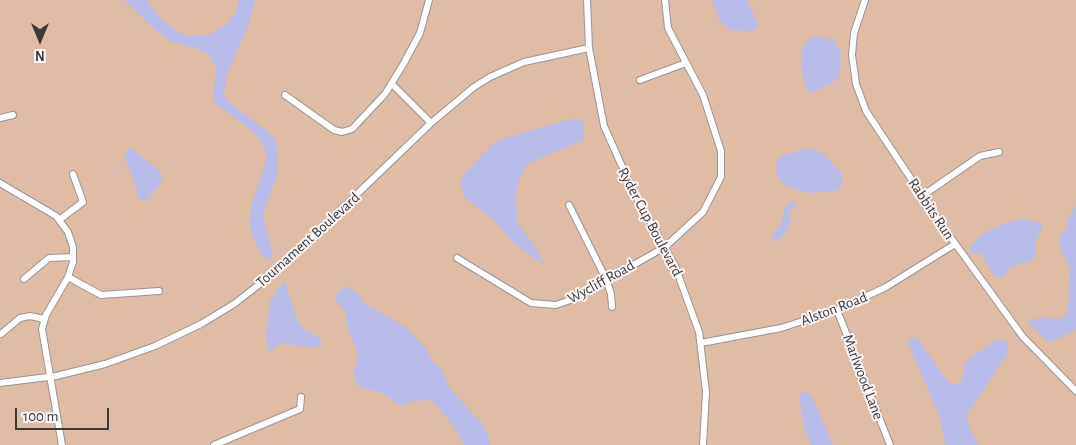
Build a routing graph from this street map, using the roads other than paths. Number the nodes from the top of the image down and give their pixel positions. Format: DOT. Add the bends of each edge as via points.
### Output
graph roads {
  1 [pos="429,0"];
  2 [pos="587,0"];
  3 [pos="665,0"];
  4 [pos="865,0"];
  5 [pos="588,48"];
  6 [pos="686,63"];
  7 [pos="640,80"];
  8 [pos="392,84"];
  9 [pos="285,94"];
  10 [pos="13,115"];
  11 [pos="0,118"];
  12 [pos="431,123"];
  13 [pos="999,152"];
  14 [pos="73,174"];
  15 [pos="0,183"];
  16 [pos="922,196"];
  17 [pos="569,205"];
  18 [pos="59,220"];
  19 [pos="955,244"];
  20 [pos="665,247"];
  21 [pos="73,257"];
  22 [pos="457,258"];
  23 [pos="68,277"];
  24 [pos="24,279"];
  25 [pos="606,279"];
  26 [pos="159,291"];
  27 [pos="612,307"];
  28 [pos="837,310"];
  29 [pos="44,319"];
  30 [pos="1,334"];
  31 [pos="701,343"];
  32 [pos="49,378"];
  33 [pos="0,383"];
  34 [pos="1076,391"];
  35 [pos="301,397"];
  36 [pos="62,445"];
  37 [pos="214,445"];
  38 [pos="703,445"];
  39 [pos="890,445"];
  1 -- 8 [label="street" via="420,33"];
  2 -- 5 [label="street, Ryder Cup Boulevard"];
  3 -- 6 [label="street, Wycliff Road" via="668,28"];
  4 -- 16 [label="street, Rabbits Run" via="852,46 856,84 874,125"];
  5 -- 12 [label="street, Tournament Boulevard" via="543,57 507,69 474,87"];
  5 -- 20 [label="street, Ryder Cup Boulevard" via="610,142"];
  6 -- 7 [label="street"];
  6 -- 20 [label="street, Wycliff Road" via="703,96 721,151 723,168 717,188 703,212"];
  8 -- 9 [label="street" via="356,126 342,132 329,128"];
  8 -- 12 [label="street"];
  10 -- 11 [label="street"];
  12 -- 32 [label="street, Tournament Boulevard" via="279,269 234,304 155,346 105,364"];
  13 -- 16 [label="street" via="980,156"];
  14 -- 18 [label="street" via="83,202"];
  15 -- 18 [label="street"];
  16 -- 19 [label="street, Rabbits Run"];
  17 -- 25 [label="street"];
  18 -- 21 [label="street" via="70,237"];
  19 -- 28 [label="street, Alston Road" via="886,287"];
  19 -- 34 [label="street, Rabbits Run" via="1023,337"];
  20 -- 25 [label="street, Wycliff Road"];
  20 -- 31 [label="street, Ryder Cup Boulevard" via="682,284"];
  21 -- 23 [label="street"];
  21 -- 24 [label="street" via="49,258"];
  22 -- 25 [label="street, Wycliff Road" via="509,291 539,305 564,303"];
  23 -- 26 [label="street" via="101,294"];
  23 -- 29 [label="street"];
  25 -- 27 [label="street"];
  28 -- 31 [label="street, Alston Road" via="782,328"];
  28 -- 39 [label="street, Marlwood Lane"];
  29 -- 30 [label="street" via="20,318"];
  29 -- 32 [label="street" via="42,333"];
  31 -- 38 [label="street, Ryder Cup Boulevard" via="706,392"];
  32 -- 33 [label="street, Tournament Boulevard"];
  32 -- 36 [label="street"];
  35 -- 37 [label="street" via="300,409"];
}
